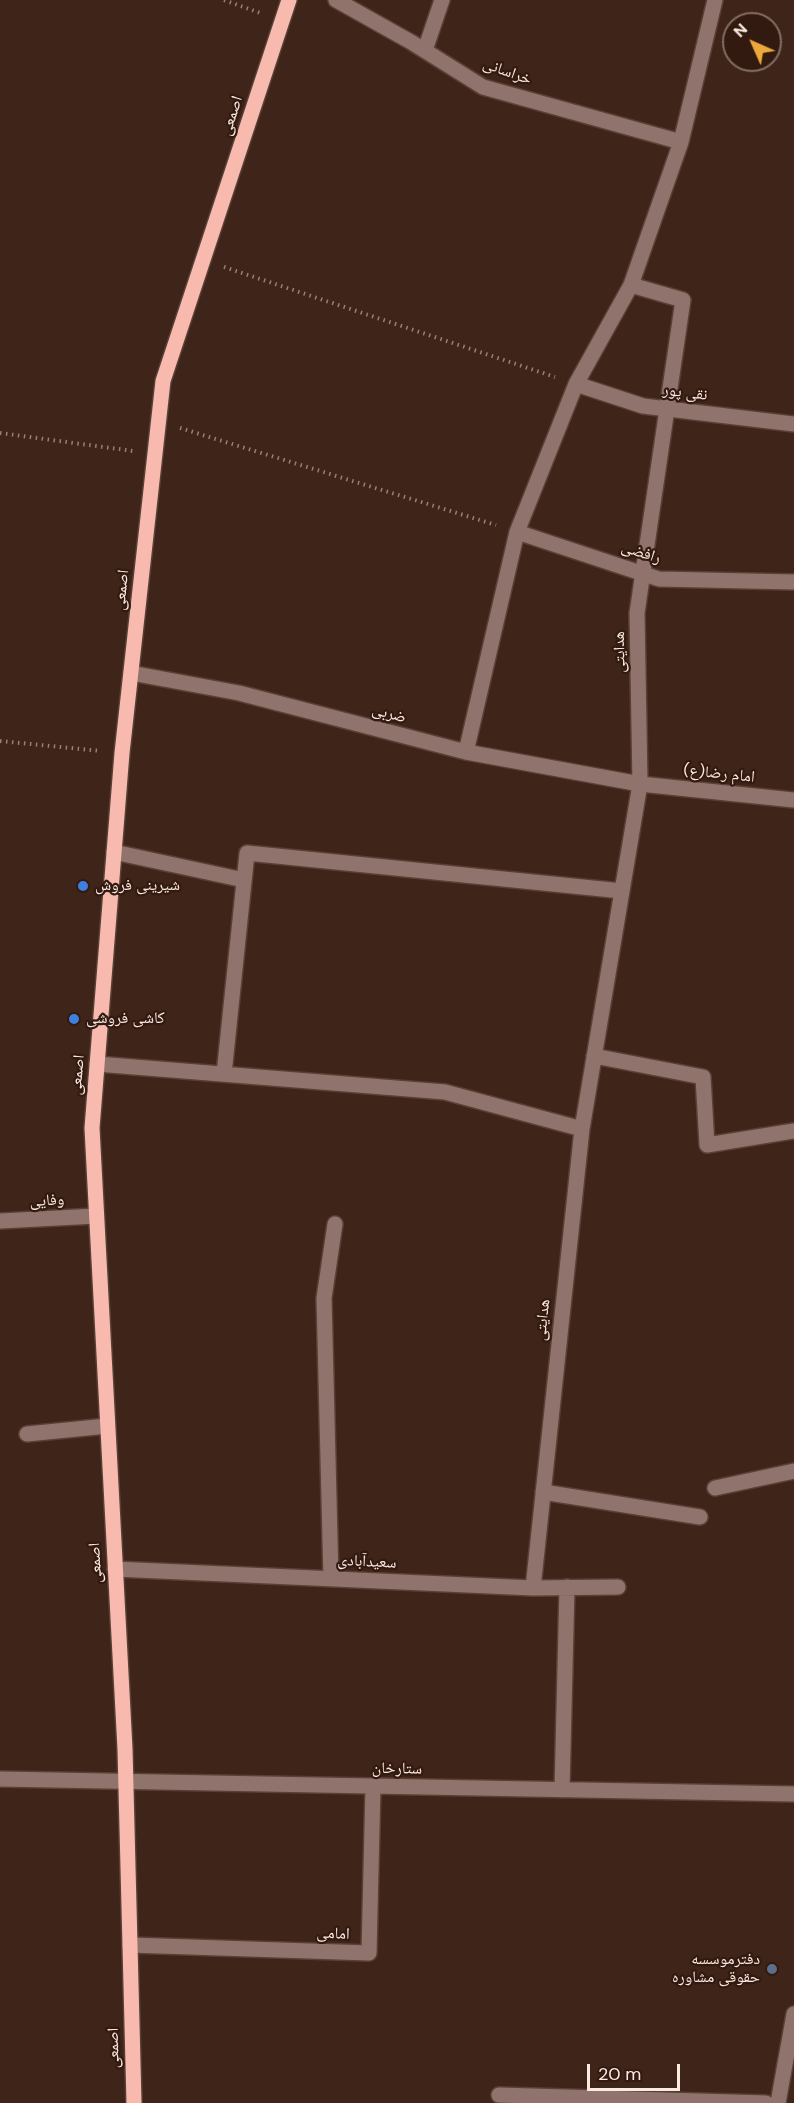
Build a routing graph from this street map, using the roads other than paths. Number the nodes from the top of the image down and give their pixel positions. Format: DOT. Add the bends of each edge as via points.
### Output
graph roads {
  1 [pos="289,0"];
  2 [pos="336,0"];
  3 [pos="442,0"];
  4 [pos="715,0"];
  5 [pos="425,50"];
  6 [pos="681,142"];
  7 [pos="631,285"];
  8 [pos="576,384"];
  9 [pos="667,409"];
  10 [pos="794,424"];
  11 [pos="517,532"];
  12 [pos="644,573"];
  13 [pos="794,582"];
  14 [pos="131,673"];
  15 [pos="466,752"];
  16 [pos="640,784"];
  17 [pos="794,800"];
  18 [pos="114,852"];
  19 [pos="244,880"];
  20 [pos="622,891"];
  21 [pos="594,1056"];
  22 [pos="97,1064"];
  23 [pos="224,1074"];
  24 [pos="582,1129"];
  25 [pos="794,1131"];
  26 [pos="96,1216"];
  27 [pos="0,1221"];
  28 [pos="335,1224"];
  29 [pos="107,1426"];
  30 [pos="27,1434"];
  31 [pos="794,1471"];
  32 [pos="715,1488"];
  33 [pos="543,1492"];
  34 [pos="700,1517"];
  35 [pos="115,1569"];
  36 [pos="331,1579"];
  37 [pos="567,1587"];
  38 [pos="618,1587"];
  39 [pos="533,1588"];
  40 [pos="0,1779"];
  41 [pos="126,1782"];
  42 [pos="373,1786"];
  43 [pos="562,1790"];
  44 [pos="794,1794"];
  45 [pos="129,1945"];
  46 [pos="794,2013"];
  47 [pos="499,2095"];
  48 [pos="134,2103"];
  49 [pos="766,2103"];
  50 [pos="778,2103"];
  1 -- 14 [label="main road, اصمعی" via="163,381"];
  2 -- 5 [label="street, خراسانی"];
  3 -- 5 [label="street"];
  4 -- 6 [label="street"];
  5 -- 6 [label="street, خراسانی" via="483,87"];
  6 -- 7 [label="street"];
  7 -- 8 [label="street"];
  7 -- 9 [label="street, هدایتی" via="683,300"];
  8 -- 9 [label="street, نقی پور" via="643,406"];
  8 -- 11 [label="street"];
  9 -- 10 [label="street, نقی پور"];
  9 -- 12 [label="street, هدایتی"];
  11 -- 12 [label="street, رافضی"];
  11 -- 15 [label="street"];
  12 -- 13 [label="street, رافضی" via="659,579"];
  12 -- 16 [label="street, هدایتی" via="638,613"];
  14 -- 15 [label="street, ضربی" via="239,693"];
  14 -- 18 [label="main road, اصمعی"];
  15 -- 16 [label="street, ضربی"];
  16 -- 17 [label="street, امام رضا(ع)"];
  16 -- 20 [label="street, هدایتی"];
  18 -- 19 [label="street"];
  18 -- 22 [label="main road, اصمعی"];
  19 -- 20 [label="street" via="247,853"];
  19 -- 23 [label="street"];
  20 -- 21 [label="street, هدایتی"];
  21 -- 24 [label="street, هدایتی"];
  21 -- 25 [label="street" via="703,1077 706,1145"];
  22 -- 23 [label="street"];
  22 -- 26 [label="main road, اصمعی" via="92,1128"];
  23 -- 24 [label="street" via="445,1092"];
  24 -- 33 [label="street, هدایتی"];
  26 -- 27 [label="street, وفایی"];
  26 -- 29 [label="main road, اصمعی"];
  28 -- 36 [label="street" via="324,1298"];
  29 -- 30 [label="street"];
  29 -- 35 [label="main road, اصمعی"];
  31 -- 32 [label="street"];
  33 -- 34 [label="street"];
  33 -- 39 [label="street, هدایتی"];
  35 -- 36 [label="street, سعیدآبادی"];
  35 -- 41 [label="main road, اصمعی"];
  36 -- 39 [label="street, سعیدآبادی"];
  37 -- 38 [label="street, سعیدآبادی"];
  37 -- 39 [label="street, سعیدآبادی"];
  37 -- 43 [label="street"];
  40 -- 41 [label="street, ستارخان"];
  41 -- 42 [label="street, ستارخان"];
  41 -- 45 [label="main road, اصمعی"];
  42 -- 43 [label="street, ستارخان"];
  42 -- 45 [label="street, امامی" via="369,1953"];
  43 -- 44 [label="street, ستارخان"];
  45 -- 48 [label="main road, اصمعی"];
  46 -- 50 [label="street"];
  47 -- 49 [label="street"];
}
